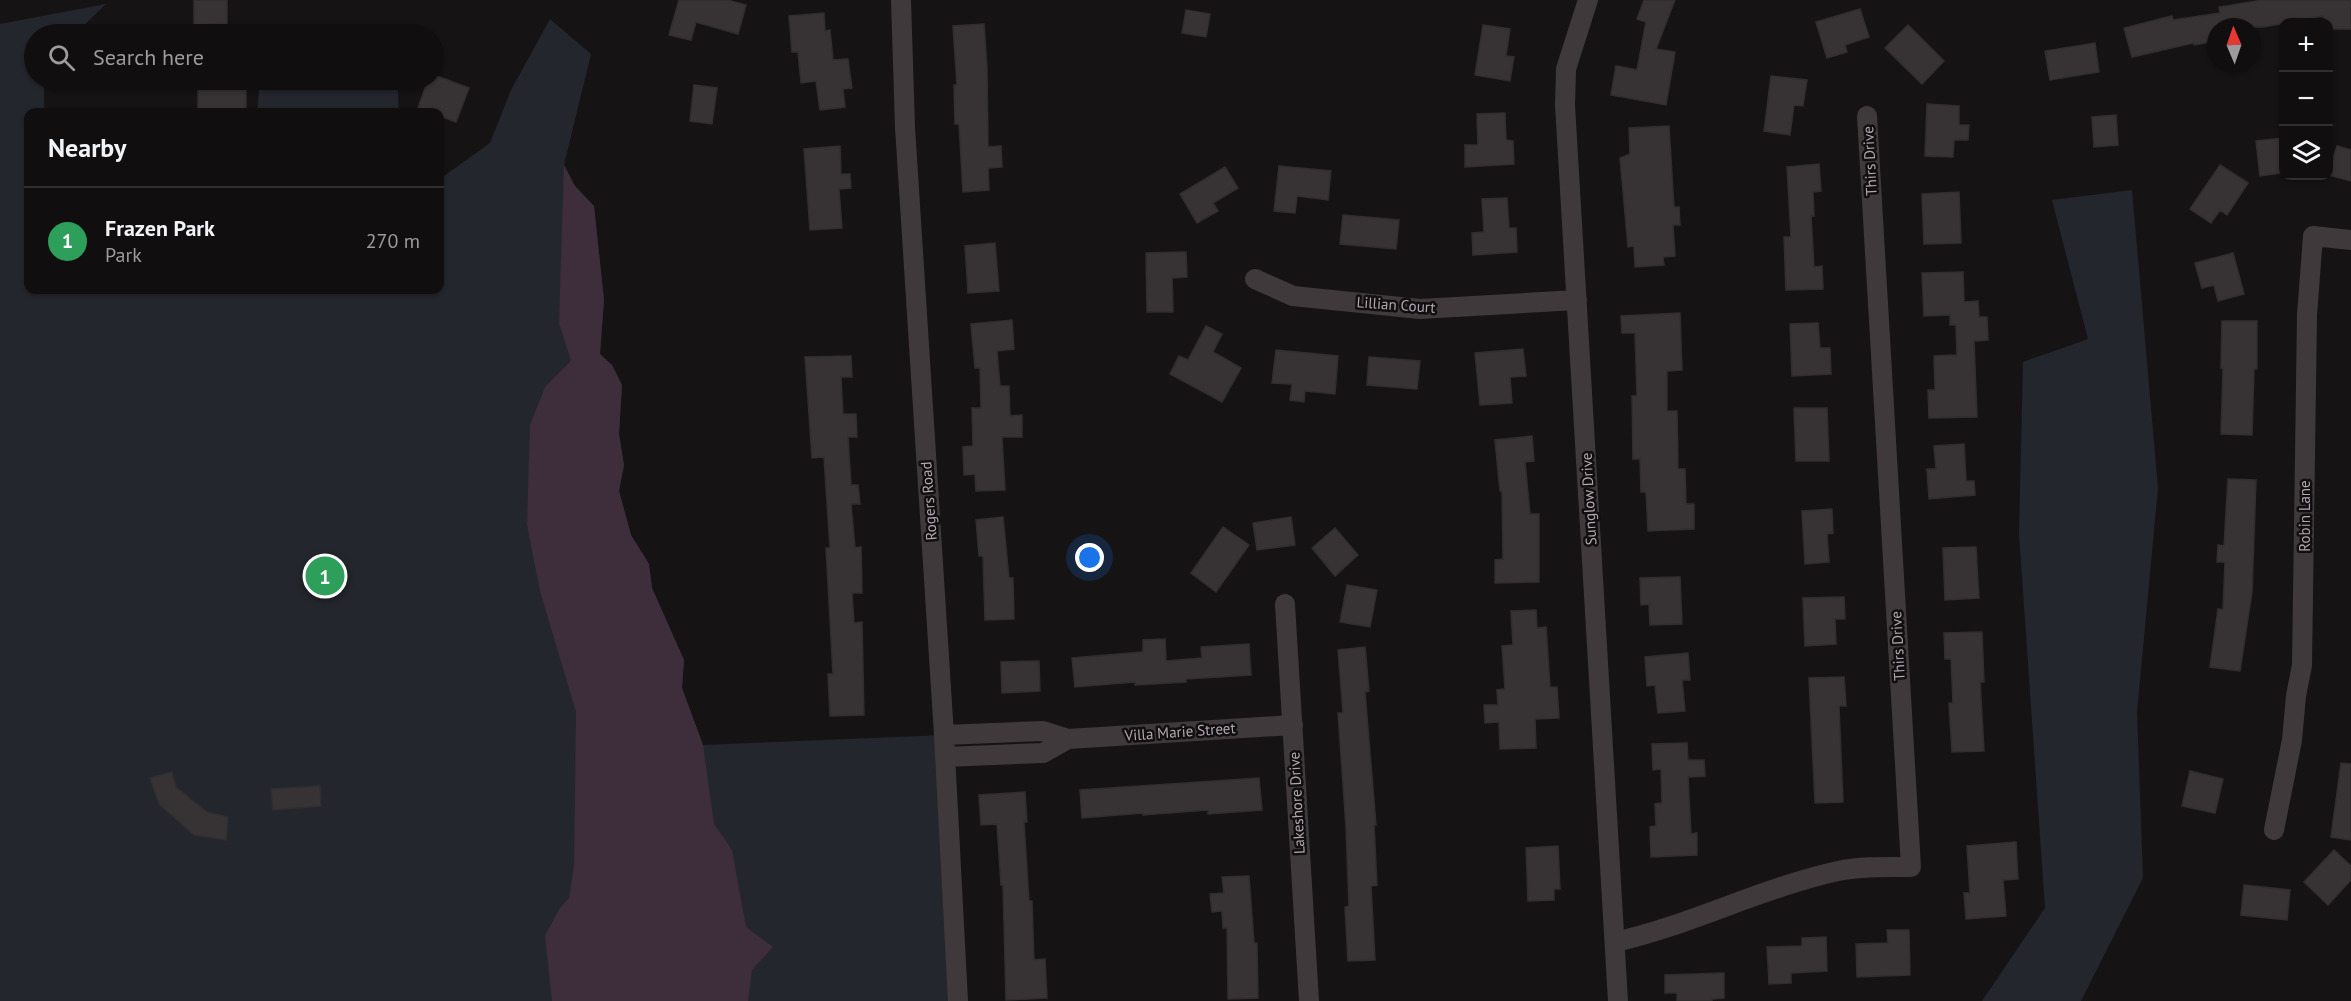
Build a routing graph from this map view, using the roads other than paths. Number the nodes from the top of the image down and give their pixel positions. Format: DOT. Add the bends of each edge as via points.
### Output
graph roads {
  1 [pos="901,0"];
  2 [pos="1588,0"];
  3 [pos="1867,116"];
  4 [pos="2351,240"];
  5 [pos="1255,279"];
  6 [pos="1577,300"];
  7 [pos="1285,604"];
  8 [pos="1293,725"];
  9 [pos="944,735"];
  10 [pos="1068,739"];
  11 [pos="945,757"];
  12 [pos="2274,830"];
  13 [pos="1614,942"];
  14 [pos="958,1001"];
  15 [pos="1309,1001"];
  16 [pos="1618,1001"];
  1 -- 9 [label="street, Rogers Road" via="905,128"];
  2 -- 6 [label="street, Sunglow Drive" via="1566,69"];
  3 -- 13 [label="street, Thirs Drive" via="1911,867 1840,871 1647,935"];
  4 -- 12 [label="street, Robin Lane" via="2313,236 2307,315 2302,665"];
  5 -- 6 [label="street, Lillian Court" via="1293,296 1420,309"];
  6 -- 13 [label="street, Sunglow Drive"];
  7 -- 8 [label="street, Lakeshore Drive"];
  8 -- 10 [label="street, Villa Marie Street"];
  8 -- 15 [label="street, Lakeshore Drive"];
  9 -- 10 [label="street, Villa Marie Street" via="1043,730"];
  9 -- 11 [label="street, Rogers Road"];
  10 -- 11 [label="street, Villa Marie Street" via="1043,753"];
  11 -- 14 [label="street, Rogers Road"];
  13 -- 16 [label="street, Sunglow Drive"];
}
